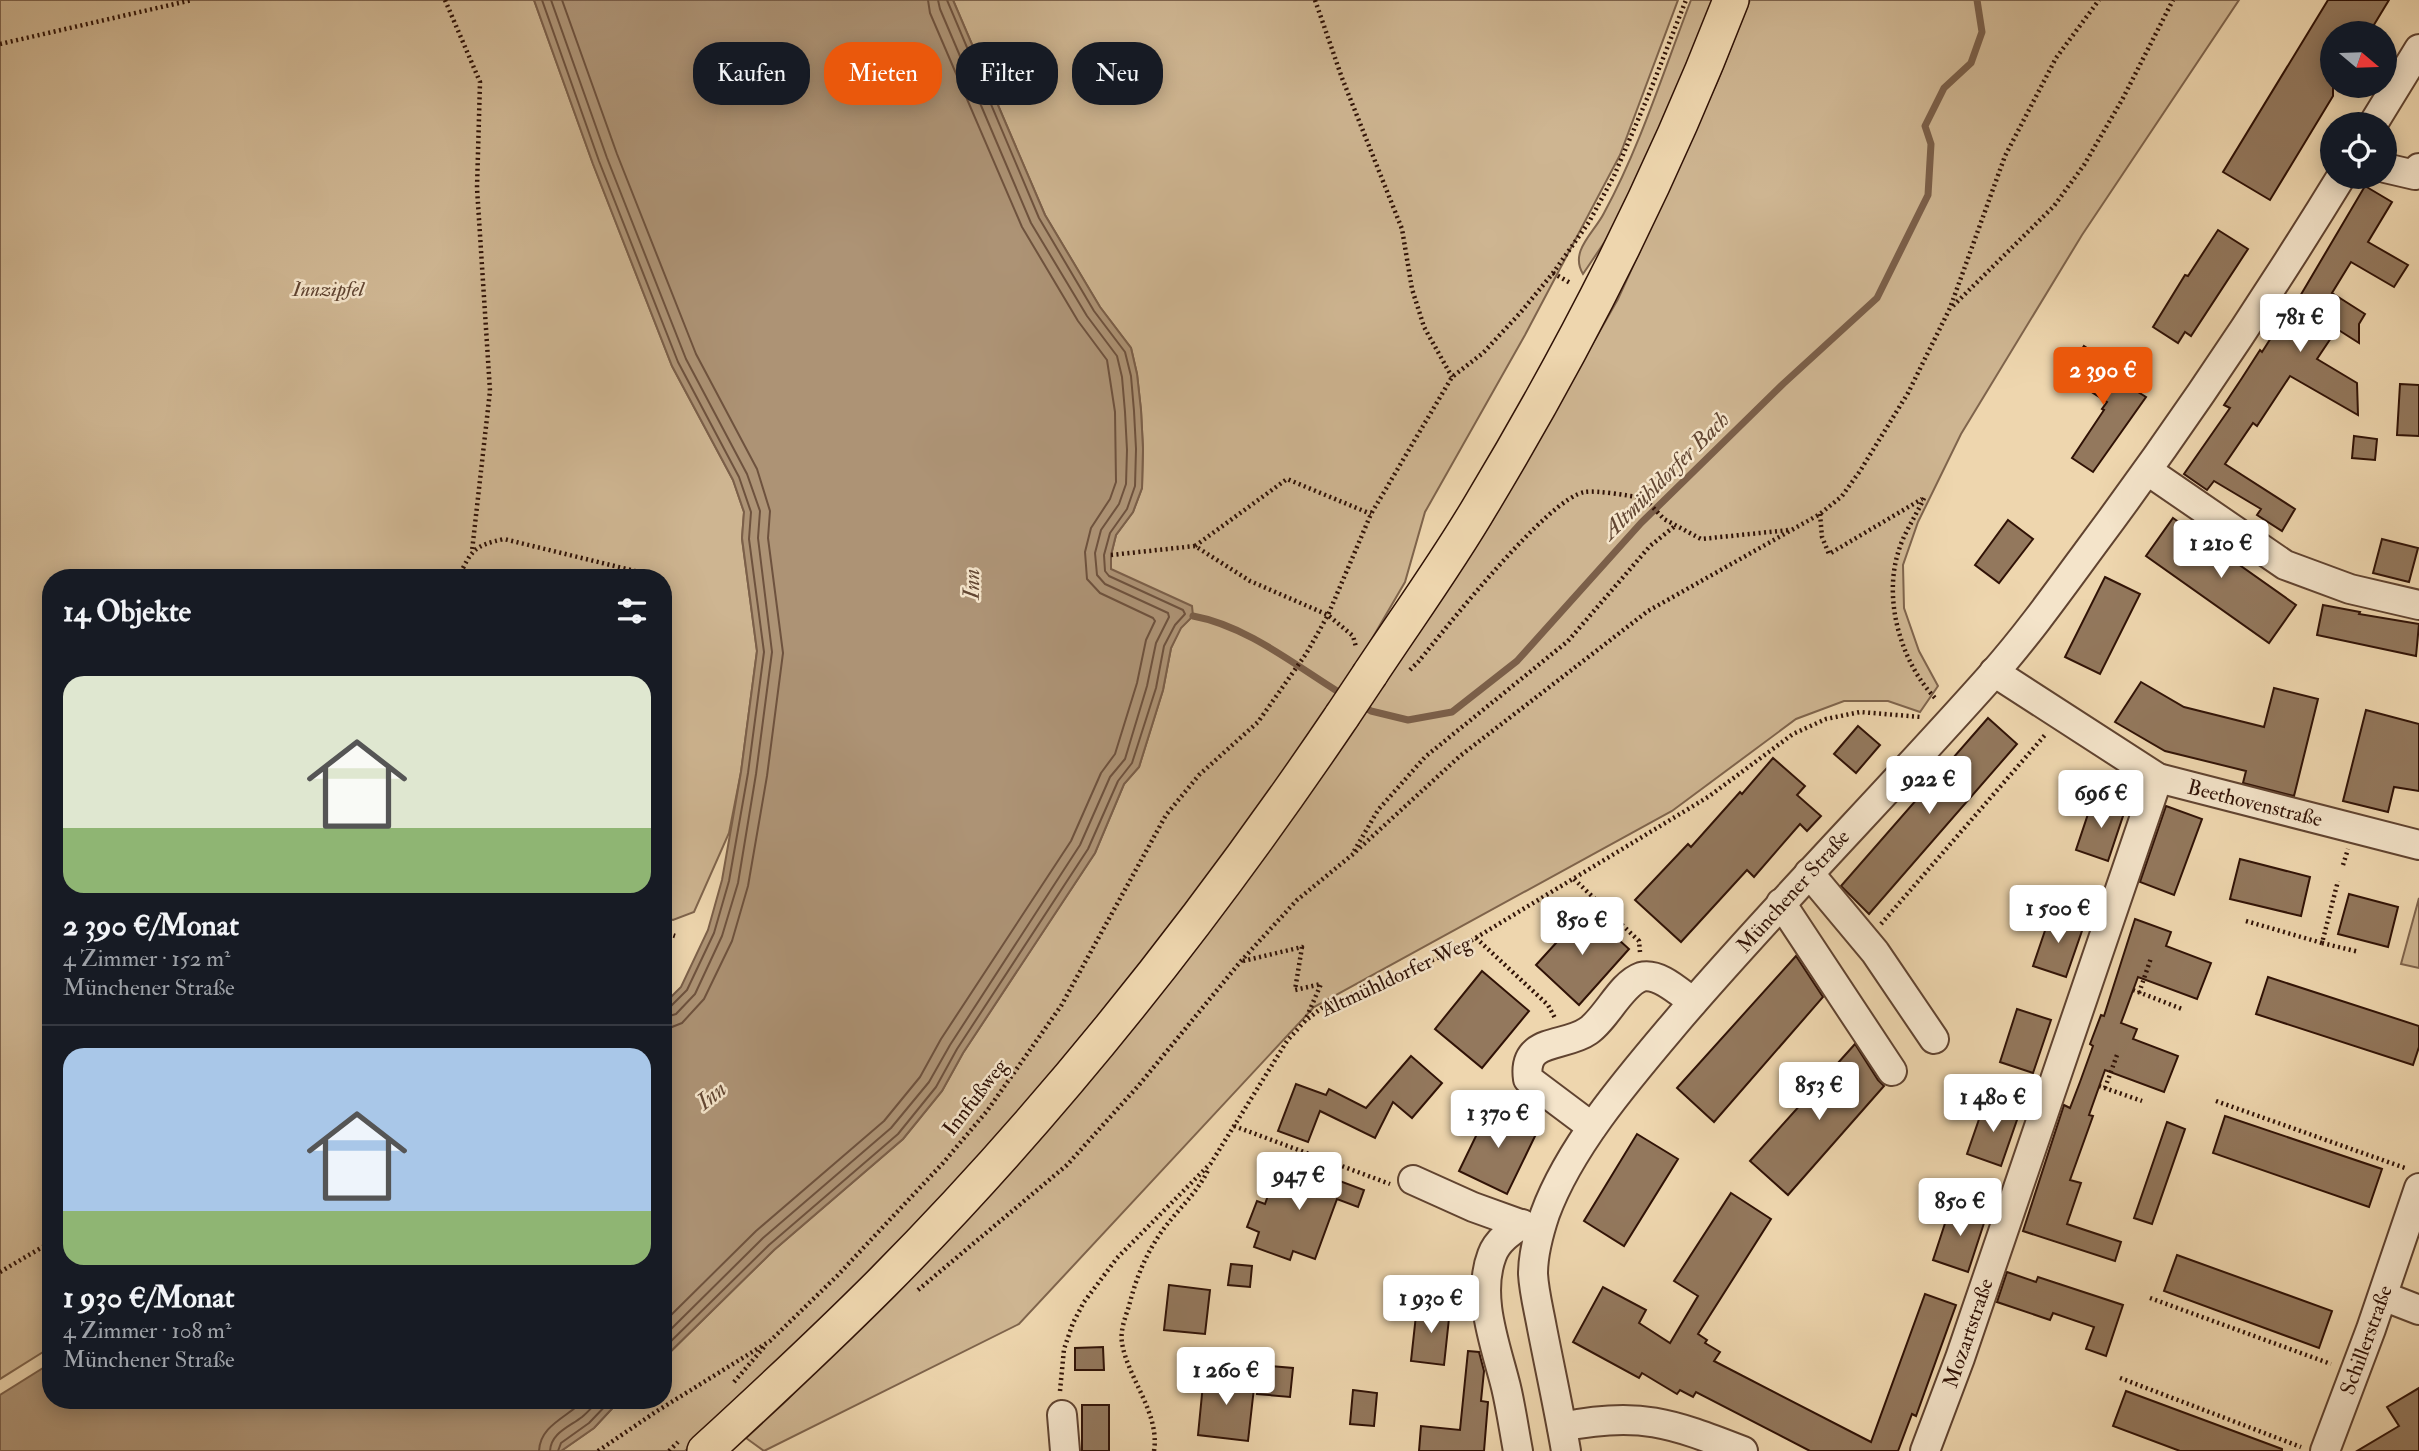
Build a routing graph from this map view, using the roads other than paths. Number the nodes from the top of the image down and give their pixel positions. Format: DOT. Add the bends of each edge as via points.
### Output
graph roads {
  1 [pos="1731,0"];
  2 [pos="2419,51"];
  3 [pos="2381,112"];
  4 [pos="2419,168"];
  5 [pos="2397,171"];
  6 [pos="2333,189"];
  7 [pos="2148,471"];
  8 [pos="2419,605"];
  9 [pos="1994,672"];
  10 [pos="2158,778"];
  11 [pos="2419,845"];
  12 [pos="1809,873"];
  13 [pos="1781,903"];
  14 [pos="1693,1002"];
  15 [pos="1934,1039"];
  16 [pos="1892,1071"];
  17 [pos="1592,1127"];
  18 [pos="2413,1178"];
  19 [pos="1413,1180"];
  20 [pos="1531,1228"];
  21 [pos="2383,1296"];
  22 [pos="2419,1310"];
  23 [pos="1062,1415"];
  24 [pos="1564,1439"];
  25 [pos="705,1451"];
  26 [pos="1065,1451"];
  27 [pos="1518,1451"];
  28 [pos="1743,1451"];
  29 [pos="1925,1451"];
  30 [pos="2325,1451"];
  1 -- 25 [label="main road, bridge" via="1702,75 1586,320 1480,507 1280,808 1112,1027 955,1206 882,1283"];
  2 -- 3 [label="street"];
  4 -- 5 [label="street" via="2415,175"];
  6 -- 7 [label="street, Münchener Straße"];
  7 -- 8 [label="street" via="2285,565 2350,589"];
  7 -- 9 [label="street, Münchener Straße"];
  9 -- 10 [label="street, Beethovenstraße"];
  9 -- 12 [label="street, Münchener Straße"];
  10 -- 11 [label="street, Beethovenstraße"];
  10 -- 29 [label="street, Mozartstraße"];
  12 -- 13 [label="street, Münchener Straße"];
  12 -- 15 [label="street" via="1866,942"];
  13 -- 14 [label="street, Münchener Straße"];
  13 -- 16 [label="street"];
  14 -- 17 [label="street, Münchener Straße"];
  14 -- 17 [label="street" via="1655,978 1641,977 1627,987 1596,1026 1581,1036 1533,1052 1528,1079"];
  17 -- 20 [label="street, Münchener Straße"];
  18 -- 21 [label="street, Schillerstraße"];
  19 -- 20 [label="street"];
  20 -- 24 [label="street, Münchener Straße" via="1533,1276"];
  20 -- 27 [label="street, Münchener Straße" via="1501,1240 1486,1277 1491,1329"];
  21 -- 22 [label="street"];
  21 -- 30 [label="street, Schillerstraße"];
  23 -- 26 [label="street"];
  24 -- 28 [label="street" via="1604,1419 1652,1421"];
}
